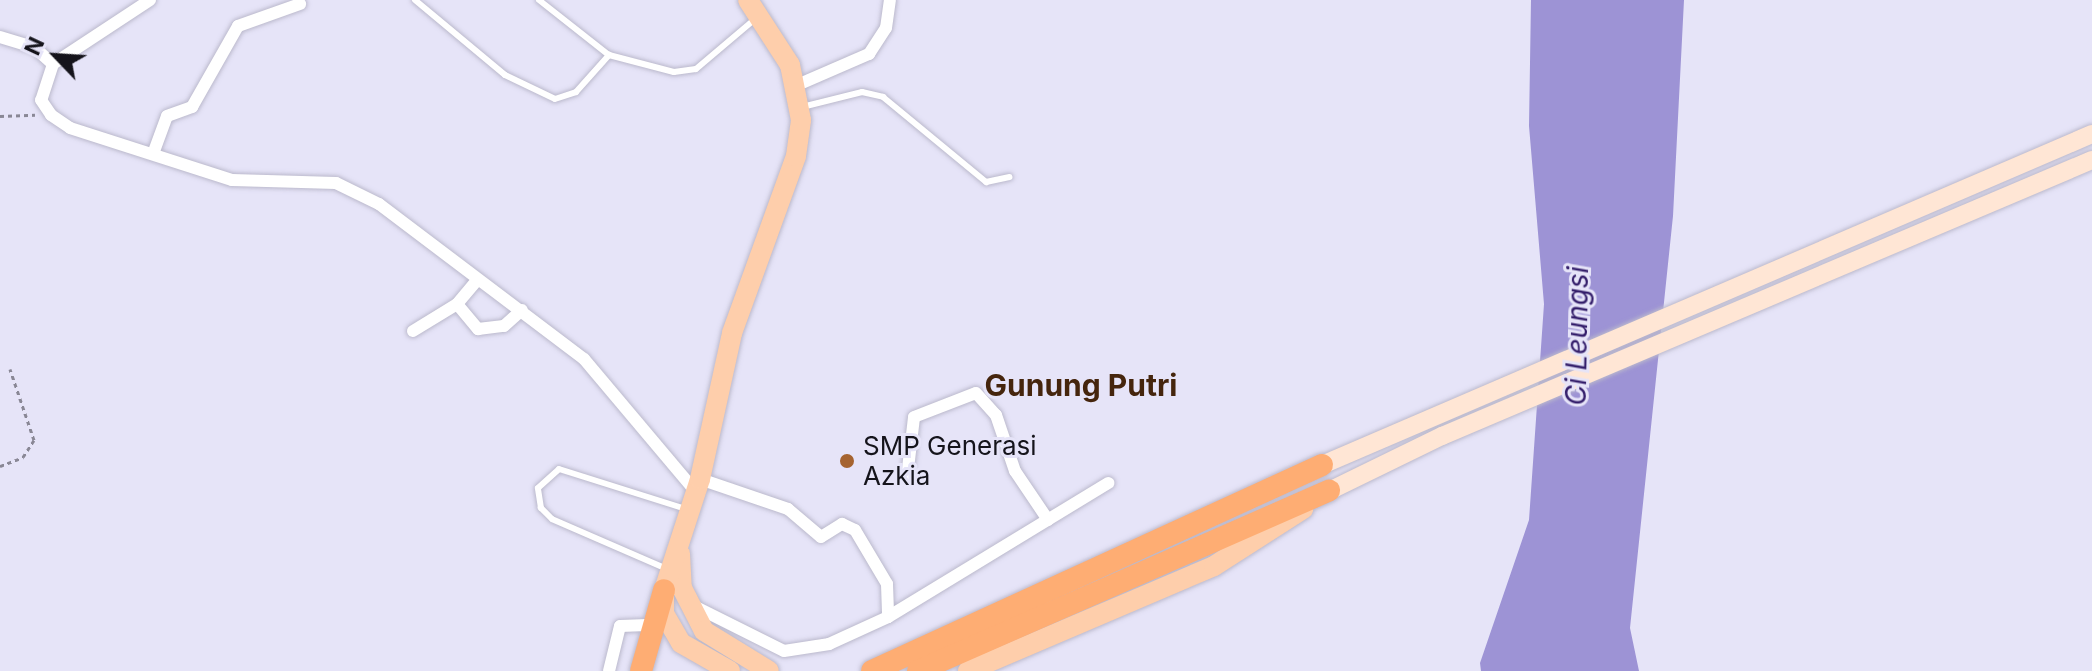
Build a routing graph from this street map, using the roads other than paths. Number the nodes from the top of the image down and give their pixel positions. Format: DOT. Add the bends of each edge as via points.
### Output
graph roads {
  1 [pos="150,0"];
  2 [pos="415,0"];
  3 [pos="539,0"];
  4 [pos="890,0"];
  5 [pos="300,4"];
  6 [pos="754,8"];
  7 [pos="0,37"];
  8 [pos="609,55"];
  9 [pos="53,64"];
  10 [pos="795,86"];
  11 [pos="799,108"];
  12 [pos="2092,134"];
  13 [pos="153,154"];
  14 [pos="2092,160"];
  15 [pos="1009,177"];
  16 [pos="476,281"];
  17 [pos="457,304"];
  18 [pos="522,310"];
  19 [pos="413,331"];
  20 [pos="1322,465"];
  21 [pos="907,477"];
  22 [pos="1108,483"];
  23 [pos="1329,491"];
  24 [pos="696,494"];
  25 [pos="1048,520"];
  26 [pos="679,550"];
  27 [pos="667,580"];
  28 [pos="688,603"];
  29 [pos="888,617"];
  30 [pos="654,625"];
  31 [pos="609,671"];
  32 [pos="641,671"];
  33 [pos="730,671"];
  34 [pos="769,671"];
  35 [pos="872,671"];
  36 [pos="918,671"];
  37 [pos="968,671"];
  1 -- 9 [label="street"];
  2 -- 8 [label="lane" via="505,75 555,99 576,92"];
  3 -- 8 [label="lane"];
  4 -- 10 [label="street" via="886,28 869,54"];
  5 -- 13 [label="street" via="238,26 192,107 167,116"];
  6 -- 8 [label="lane" via="712,56 686,73"];
  6 -- 10 [label="main road"];
  7 -- 9 [label="street" via="35,48"];
  9 -- 13 [label="street" via="41,100 51,115 70,128"];
  10 -- 11 [label="main road"];
  11 -- 15 [label="lane" via="862,92 883,97 986,182"];
  11 -- 24 [label="main road" via="788,186 732,333"];
  12 -- 20 [label="street" via="1435,412"];
  13 -- 16 [label="street" via="232,180 349,188 393,212"];
  14 -- 23 [label="street" via="1442,436"];
  16 -- 17 [label="street"];
  16 -- 18 [label="street"];
  17 -- 18 [label="street" via="478,329 504,326"];
  17 -- 19 [label="street"];
  18 -- 24 [label="street" via="584,359"];
  20 -- 35 [label="highway"];
  21 -- 25 [label="street" via="909,427 919,410 976,393 996,415 1015,471"];
  22 -- 25 [label="street"];
  23 -- 36 [label="highway"];
  23 -- 37 [label="main road" via="1214,566"];
  24 -- 26 [label="main road"];
  24 -- 27 [label="lane" via="559,469 538,488 541,508 552,519"];
  24 -- 29 [label="street" via="788,509 821,537 842,524 855,530 887,584"];
  25 -- 29 [label="street"];
  26 -- 27 [label="main road"];
  26 -- 28 [label="main road"];
  27 -- 30 [label="highway"];
  27 -- 33 [label="main road" via="664,613 681,643"];
  28 -- 29 [label="street" via="784,651 829,644"];
  28 -- 34 [label="main road" via="721,646"];
  30 -- 31 [label="street" via="620,626"];
  30 -- 32 [label="highway"];
}
